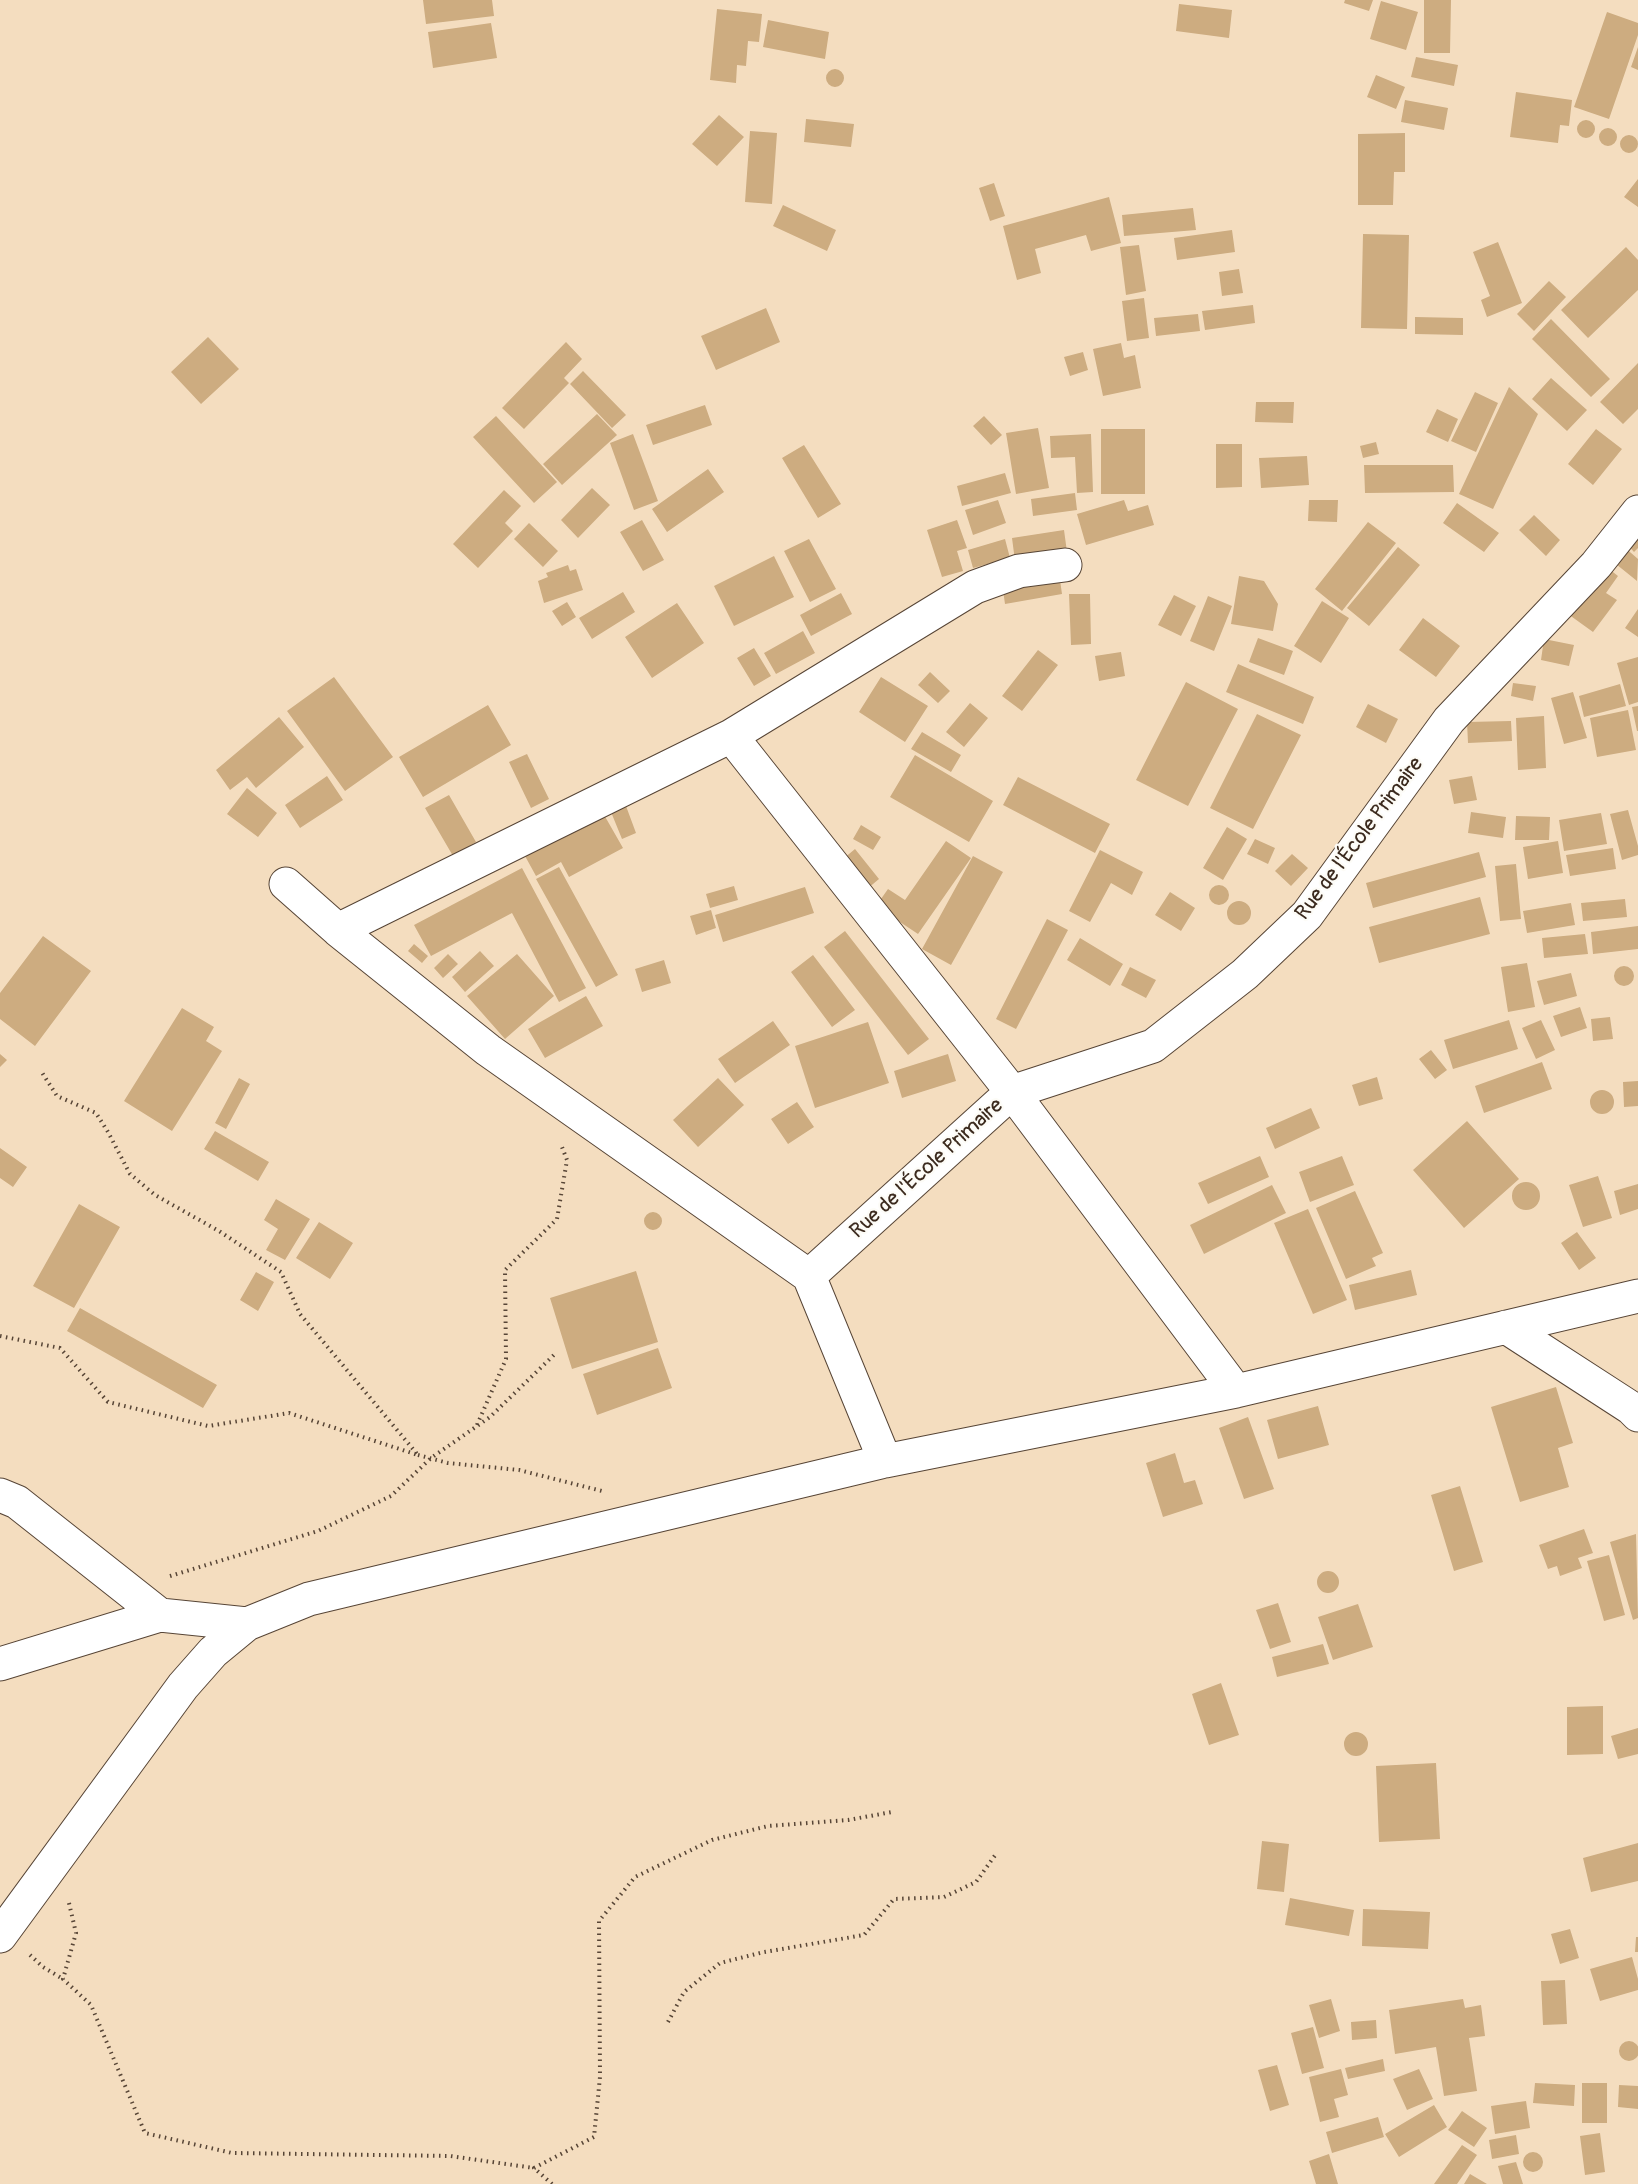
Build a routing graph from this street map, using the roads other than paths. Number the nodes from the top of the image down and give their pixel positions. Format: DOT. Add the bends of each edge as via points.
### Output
graph roads {
  1 [pos="1638,512"];
  2 [pos="1065,564"];
  3 [pos="731,736"];
  4 [pos="286,884"];
  5 [pos="338,930"];
  6 [pos="1012,1092"];
  7 [pos="809,1276"];
  8 [pos="1638,1296"];
  9 [pos="1506,1327"];
  10 [pos="1236,1391"];
  11 [pos="1638,1415"];
  12 [pos="885,1461"];
  13 [pos="0,1495"];
  14 [pos="160,1615"];
  15 [pos="247,1624"];
  16 [pos="0,1664"];
  17 [pos="0,1936"];
  1 -- 6 [label="street, Rue de l'École Primaire" via="1596,565 1449,720 1306,915 1245,974 1153,1046"];
  2 -- 3 [label="street" via="1019,571 975,587"];
  3 -- 5 [label="street"];
  3 -- 6 [label="street"];
  4 -- 5 [label="street"];
  5 -- 7 [label="street" via="488,1050"];
  6 -- 7 [label="street, Rue de l'École Primaire"];
  6 -- 10 [label="street"];
  7 -- 12 [label="street"];
  8 -- 9 [label="street"];
  9 -- 10 [label="street"];
  9 -- 11 [label="street"];
  10 -- 12 [label="street"];
  12 -- 15 [label="street" via="309,1599"];
  13 -- 14 [label="street" via="17,1502"];
  14 -- 15 [label="street"];
  14 -- 16 [label="street"];
  15 -- 17 [label="street" via="183,1686"];
}
